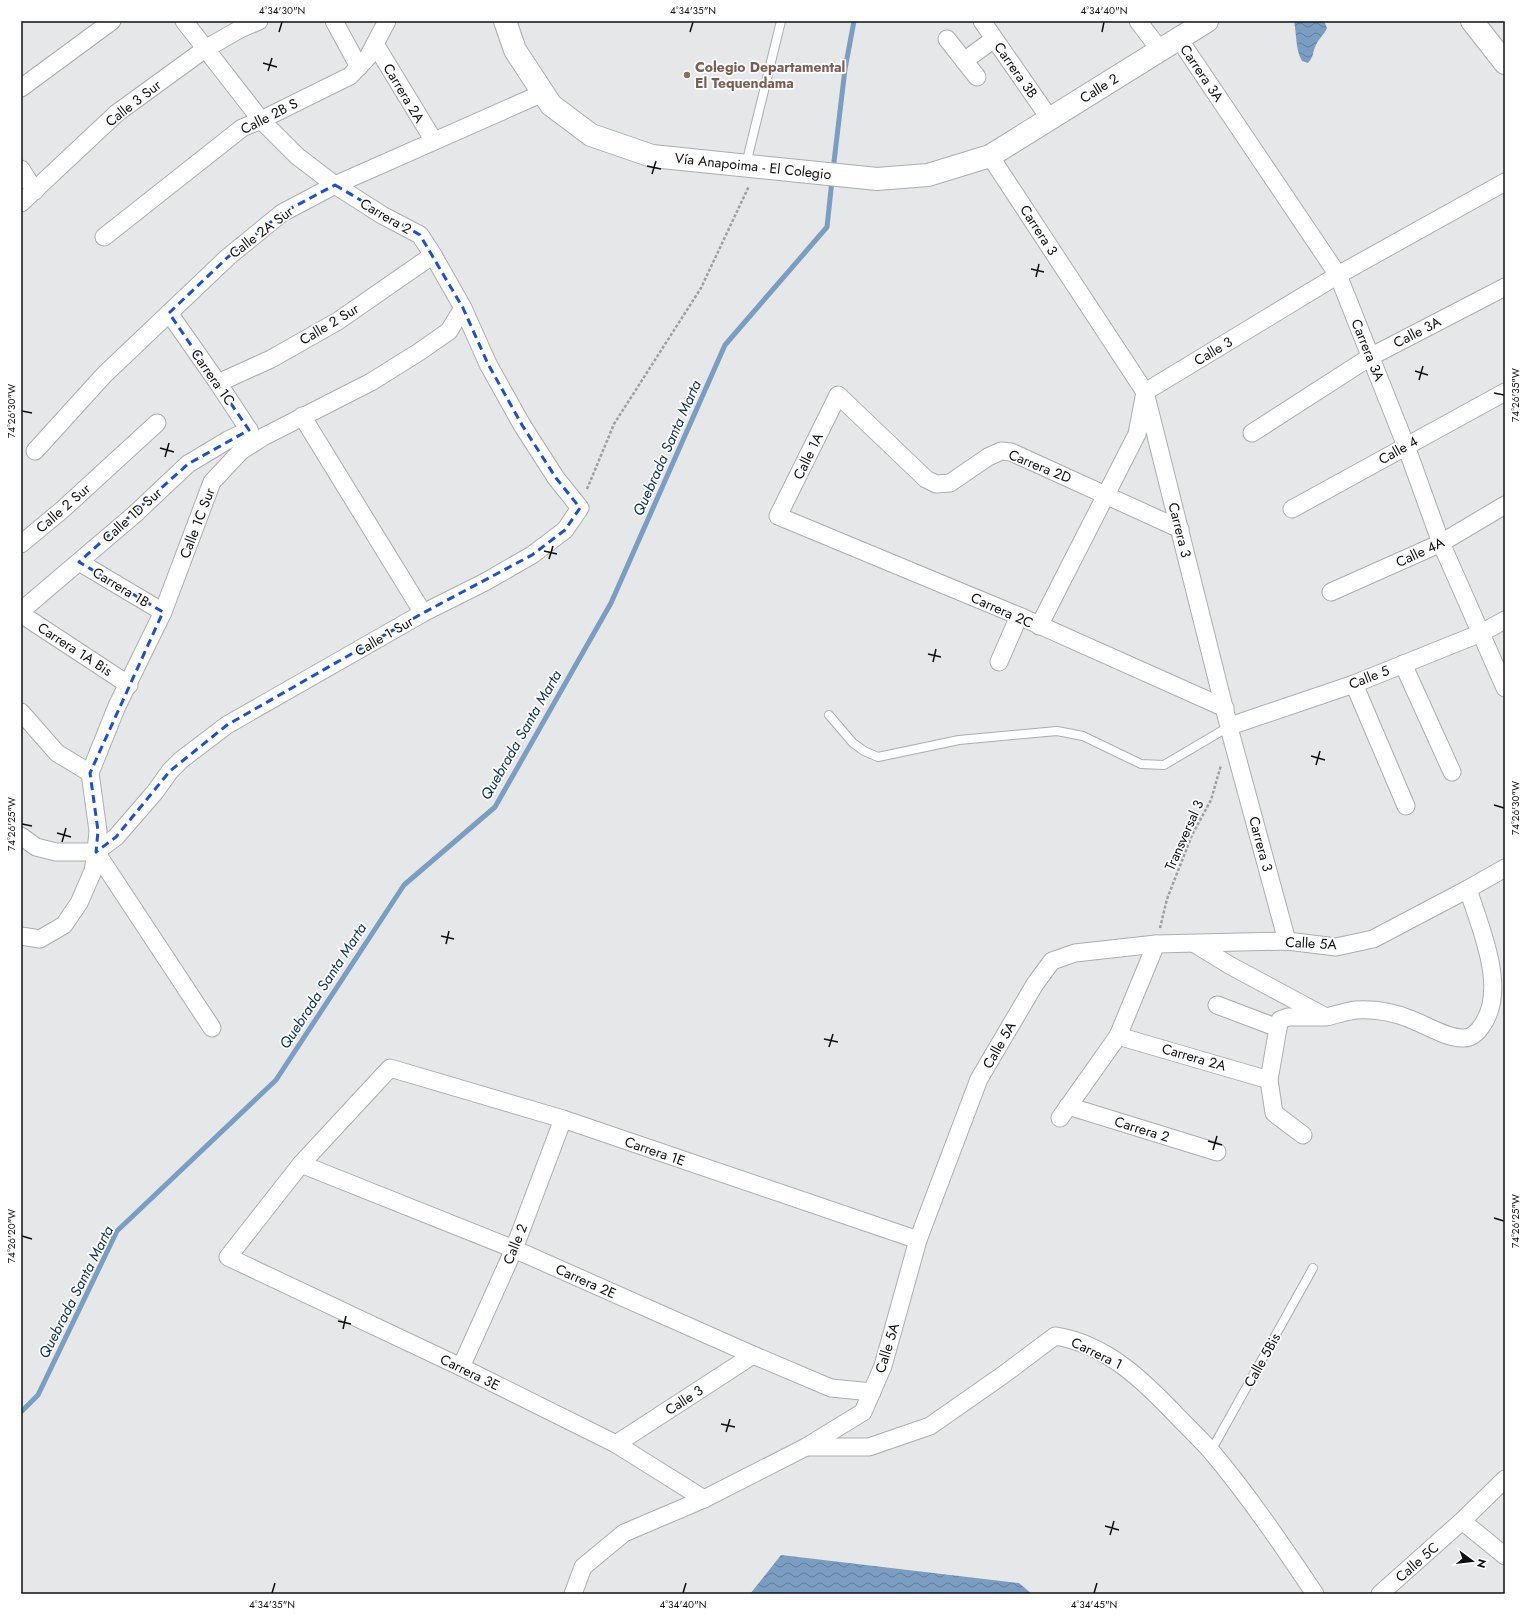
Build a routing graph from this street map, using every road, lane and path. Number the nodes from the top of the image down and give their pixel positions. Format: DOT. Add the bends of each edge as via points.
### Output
graph roads {
  1 [pos="112,21"];
  2 [pos="184,21"];
  3 [pos="259,21"];
  4 [pos="334,21"];
  5 [pos="387,21"];
  6 [pos="505,21"];
  7 [pos="781,21"];
  8 [pos="982,21"];
  9 [pos="1138,21"];
  10 [pos="1207,21"];
  11 [pos="1472,21"];
  12 [pos="947,39"];
  13 [pos="994,39"];
  14 [pos="1179,39"];
  15 [pos="375,44"];
  16 [pos="205,49"];
  17 [pos="1160,50"];
  18 [pos="964,61"];
  19 [pos="1505,63"];
  20 [pos="359,67"];
  21 [pos="977,77"];
  22 [pos="21,88"];
  23 [pos="543,93"];
  24 [pos="1050,119"];
  25 [pos="261,120"];
  26 [pos="434,141"];
  27 [pos="990,156"];
  28 [pos="752,167"];
  29 [pos="21,169"];
  30 [pos="1504,183"];
  31 [pos="335,185"];
  32 [pos="35,191"];
  33 [pos="21,204"];
  34 [pos="104,238"];
  35 [pos="433,254"];
  36 [pos="1338,275"];
  37 [pos="1505,287"];
  38 [pos="463,308"];
  39 [pos="169,314"];
  40 [pos="1370,357"];
  41 [pos="218,383"];
  42 [pos="1145,392"];
  43 [pos="1505,392"];
  44 [pos="838,395"];
  45 [pos="302,416"];
  46 [pos="157,423"];
  47 [pos="1252,433"];
  48 [pos="251,437"];
  49 [pos="1406,446"];
  50 [pos="35,451"];
  51 [pos="1106,495"];
  52 [pos="1505,505"];
  53 [pos="580,508"];
  54 [pos="1292,509"];
  55 [pos="778,516"];
  56 [pos="1180,528"];
  57 [pos="1441,543"];
  58 [pos="21,544"];
  59 [pos="79,562"];
  60 [pos="1331,592"];
  61 [pos="21,611"];
  62 [pos="163,612"];
  63 [pos="21,614"];
  64 [pos="422,614"];
  65 [pos="1018,616"];
  66 [pos="1505,620"];
  67 [pos="1039,626"];
  68 [pos="1481,633"];
  69 [pos="999,662"];
  70 [pos="1403,664"];
  71 [pos="129,684"];
  72 [pos="1354,684"];
  73 [pos="1505,688"];
  74 [pos="1225,708"];
  75 [pos="21,712"];
  76 [pos="829,715"];
  77 [pos="1230,730"];
  78 [pos="1452,772"];
  79 [pos="90,773"];
  80 [pos="1406,806"];
  81 [pos="21,836"];
  82 [pos="96,852"];
  83 [pos="1505,868"];
  84 [pos="1468,889"];
  85 [pos="21,936"];
  86 [pos="1287,941"];
  87 [pos="1156,944"];
  88 [pos="1195,944"];
  89 [pos="1217,1005"];
  90 [pos="1326,1017"];
  91 [pos="212,1028"];
  92 [pos="1278,1028"];
  93 [pos="1118,1036"];
  94 [pos="1269,1080"];
  95 [pos="563,1119"];
  96 [pos="1303,1135"];
  97 [pos="1217,1152"];
  98 [pos="301,1164"];
  99 [pos="918,1240"];
  100 [pos="514,1249"];
  101 [pos="1313,1268"];
  102 [pos="753,1355"];
  103 [pos="461,1367"];
  104 [pos="872,1392"];
  105 [pos="616,1444"];
  106 [pos="806,1447"];
  107 [pos="1211,1451"];
  108 [pos="1505,1479"];
  109 [pos="704,1499"];
  110 [pos="1462,1521"];
  111 [pos="1505,1556"];
  112 [pos="573,1594"];
  113 [pos="1314,1594"];
  114 [pos="1380,1594"];
  1 -- 22 [label="street"];
  2 -- 16 [label="street, Carrera 2"];
  3 -- 16 [label="street, Calle 3 Sur"];
  4 -- 20 [label="street"];
  5 -- 15 [label="street, Calle 2B S"];
  6 -- 23 [label="main road, Vía Anapoima - El Colegio" via="515,50"];
  7 -- 28 [label="lane"];
  8 -- 13 [label="street, Carrera 3B"];
  9 -- 17 [label="street"];
  10 -- 14 [label="main road, Calle 2"];
  11 -- 19 [label="main road"];
  12 -- 18 [label="street"];
  13 -- 18 [label="street"];
  13 -- 24 [label="street, Carrera 3B"];
  14 -- 17 [label="main road, Calle 2"];
  14 -- 36 [label="street, Carrera 3A"];
  15 -- 20 [label="street, Calle 2B S"];
  15 -- 26 [label="street, Carrera 2A"];
  16 -- 25 [label="street, Carrera 2"];
  16 -- 32 [label="street, Calle 3 Sur" via="117,113"];
  17 -- 24 [label="main road, Calle 2"];
  18 -- 21 [label="street"];
  20 -- 25 [label="street, Calle 2B S" via="350,76"];
  23 -- 26 [label="street, Calle 2A Sur"];
  23 -- 28 [label="main road, Vía Anapoima - El Colegio" via="551,105 591,135 652,156"];
  24 -- 27 [label="main road, Calle 2"];
  25 -- 31 [label="street, Carrera 2" via="297,156"];
  25 -- 34 [label="street, Calle 2B S" via="242,128"];
  26 -- 31 [label="street, Calle 2A Sur"];
  27 -- 28 [label="main road, Vía Anapoima - El Colegio" via="928,174 877,179"];
  27 -- 42 [label="street, Carrera 3"];
  28 -- 53 [label="path" via="701,288 614,424"];
  29 -- 32 [label="street"];
  30 -- 36 [label="street, Calle 3"];
  31 -- 35 [label="street, Carrera 2" via="382,215 420,235"];
  31 -- 39 [label="street, Calle 2A Sur" via="282,214 228,257"];
  32 -- 33 [label="street, Calle 3 Sur"];
  35 -- 38 [label="street, Carrera 2"];
  35 -- 41 [label="street, Calle 2 Sur" via="338,321 271,359"];
  36 -- 40 [label="street, Carrera 3A"];
  36 -- 42 [label="street, Calle 3"];
  37 -- 40 [label="street, Calle 3A"];
  38 -- 45 [label="street, Calle 1C Sur" via="449,331 419,352 371,382"];
  38 -- 53 [label="street, Carrera 2" via="488,364 522,425 556,478"];
  39 -- 41 [label="street, Carrera 1C"];
  39 -- 50 [label="street, Calle 2A Sur" via="104,375"];
  40 -- 47 [label="street, Calle 3A"];
  40 -- 49 [label="street, Carrera 3A"];
  41 -- 48 [label="street, Carrera 1C"];
  42 -- 51 [label="street" via="1137,434"];
  42 -- 56 [label="street, Carrera 3"];
  43 -- 49 [label="street, Calle 4"];
  44 -- 51 [label="street, Carrera 2D" via="926,479 936,484 950,483 988,456 1000,451 1011,452"];
  44 -- 55 [label="street, Calle 1A"];
  45 -- 48 [label="street, Calle 1C Sur"];
  45 -- 64 [label="street"];
  46 -- 58 [label="street, Calle 2 Sur"];
  48 -- 59 [label="street, Calle 1D Sur" via="228,440 188,464"];
  48 -- 62 [label="street, Calle 1C Sur" via="212,482"];
  49 -- 54 [label="street, Calle 4"];
  49 -- 57 [label="street, Carrera 3A"];
  51 -- 56 [label="street, Carrera 2D"];
  51 -- 67 [label="street"];
  52 -- 57 [label="street, Calle 4A"];
  53 -- 64 [label="street, Calle 1 Sur" via="565,530 532,555"];
  55 -- 65 [label="street, Carrera 2C"];
  56 -- 74 [label="street, Carrera 3"];
  57 -- 60 [label="street, Calle 4A"];
  57 -- 68 [label="street, Carrera 3A"];
  59 -- 61 [label="street, Calle 1D Sur"];
  59 -- 62 [label="street, Carrera 1B"];
  62 -- 71 [label="street, Calle 1C Sur"];
  63 -- 71 [label="street, Carrera 1A Bis"];
  64 -- 82 [label="street, Calle 1 Sur" via="227,725 181,760 116,837"];
  65 -- 67 [label="street, Carrera 2C"];
  65 -- 69 [label="street"];
  66 -- 68 [label="street, Calle 5"];
  67 -- 74 [label="street, Carrera 2C"];
  68 -- 70 [label="street, Calle 5"];
  68 -- 73 [label="street, Carrera 3A"];
  70 -- 72 [label="street, Calle 5"];
  70 -- 78 [label="street"];
  71 -- 79 [label="street, Calle 1C Sur"];
  72 -- 77 [label="street, Calle 5"];
  72 -- 80 [label="street"];
  74 -- 77 [label="street, Carrera 3"];
  75 -- 79 [label="street" via="57,752"];
  76 -- 77 [label="lane" via="853,743 878,757 959,740 1057,731 1083,736 1141,764 1164,765"];
  77 -- 86 [label="street, Carrera 3"];
  77 -- 87 [label="path, Transversal 3" via="1211,800 1192,835 1167,899"];
  79 -- 82 [label="street" via="98,831"];
  81 -- 82 [label="street" via="36,847 56,852"];
  82 -- 85 [label="street" via="93,871 79,903 64,925 40,939"];
  82 -- 91 [label="street"];
  83 -- 84 [label="street, Calle 5A"];
  84 -- 86 [label="street, Calle 5A" via="1373,939 1336,947"];
  84 -- 90 [label="street" via="1493,967 1494,987 1486,1020 1477,1032 1465,1038 1451,1036 1409,1018 1387,1012 1356,1010"];
  86 -- 88 [label="street, Calle 5A"];
  87 -- 88 [label="street, Calle 5A"];
  87 -- 93 [label="street"];
  87 -- 99 [label="street, Calle 5A" via="1075,953 1052,961 1034,984 979,1079"];
  88 -- 90 [label="street"];
  89 -- 92 [label="street"];
  90 -- 92 [label="street" via="1288,1017 1280,1020"];
  92 -- 94 [label="street"];
  93 -- 94 [label="street, Carrera 2A"];
  93 -- 97 [label="street, Carrera 2" via="1064,1112"];
  94 -- 96 [label="street" via="1274,1113"];
  95 -- 98 [label="street, Carrera 1E" via="390,1068"];
  95 -- 99 [label="street, Carrera 1E"];
  95 -- 100 [label="street, Calle 2"];
  98 -- 100 [label="street, Carrera 2E"];
  98 -- 103 [label="street, Carrera 3E" via="228,1257"];
  99 -- 104 [label="street, Calle 5A" via="883,1366"];
  100 -- 102 [label="street, Carrera 2E"];
  100 -- 103 [label="street, Calle 2"];
  101 -- 107 [label="lane, Calle 5Bis"];
  102 -- 104 [label="street, Carrera 2E" via="831,1388"];
  102 -- 105 [label="street, Calle 3"];
  103 -- 105 [label="street, Carrera 3E"];
  104 -- 106 [label="street, Calle 5A" via="863,1412"];
  105 -- 109 [label="street, Carrera 3E"];
  106 -- 107 [label="street, Carrera 1" via="868,1447 930,1426 1055,1336 1069,1338 1099,1351 1128,1368 1151,1388"];
  106 -- 109 [label="street, Calle 5A"];
  107 -- 113 [label="street, Carrera 1" via="1262,1518"];
  108 -- 110 [label="street, Calle 5C"];
  109 -- 112 [label="street, Calle 5A" via="624,1533 583,1567"];
  110 -- 111 [label="street"];
  110 -- 114 [label="street, Calle 5C"];
}
